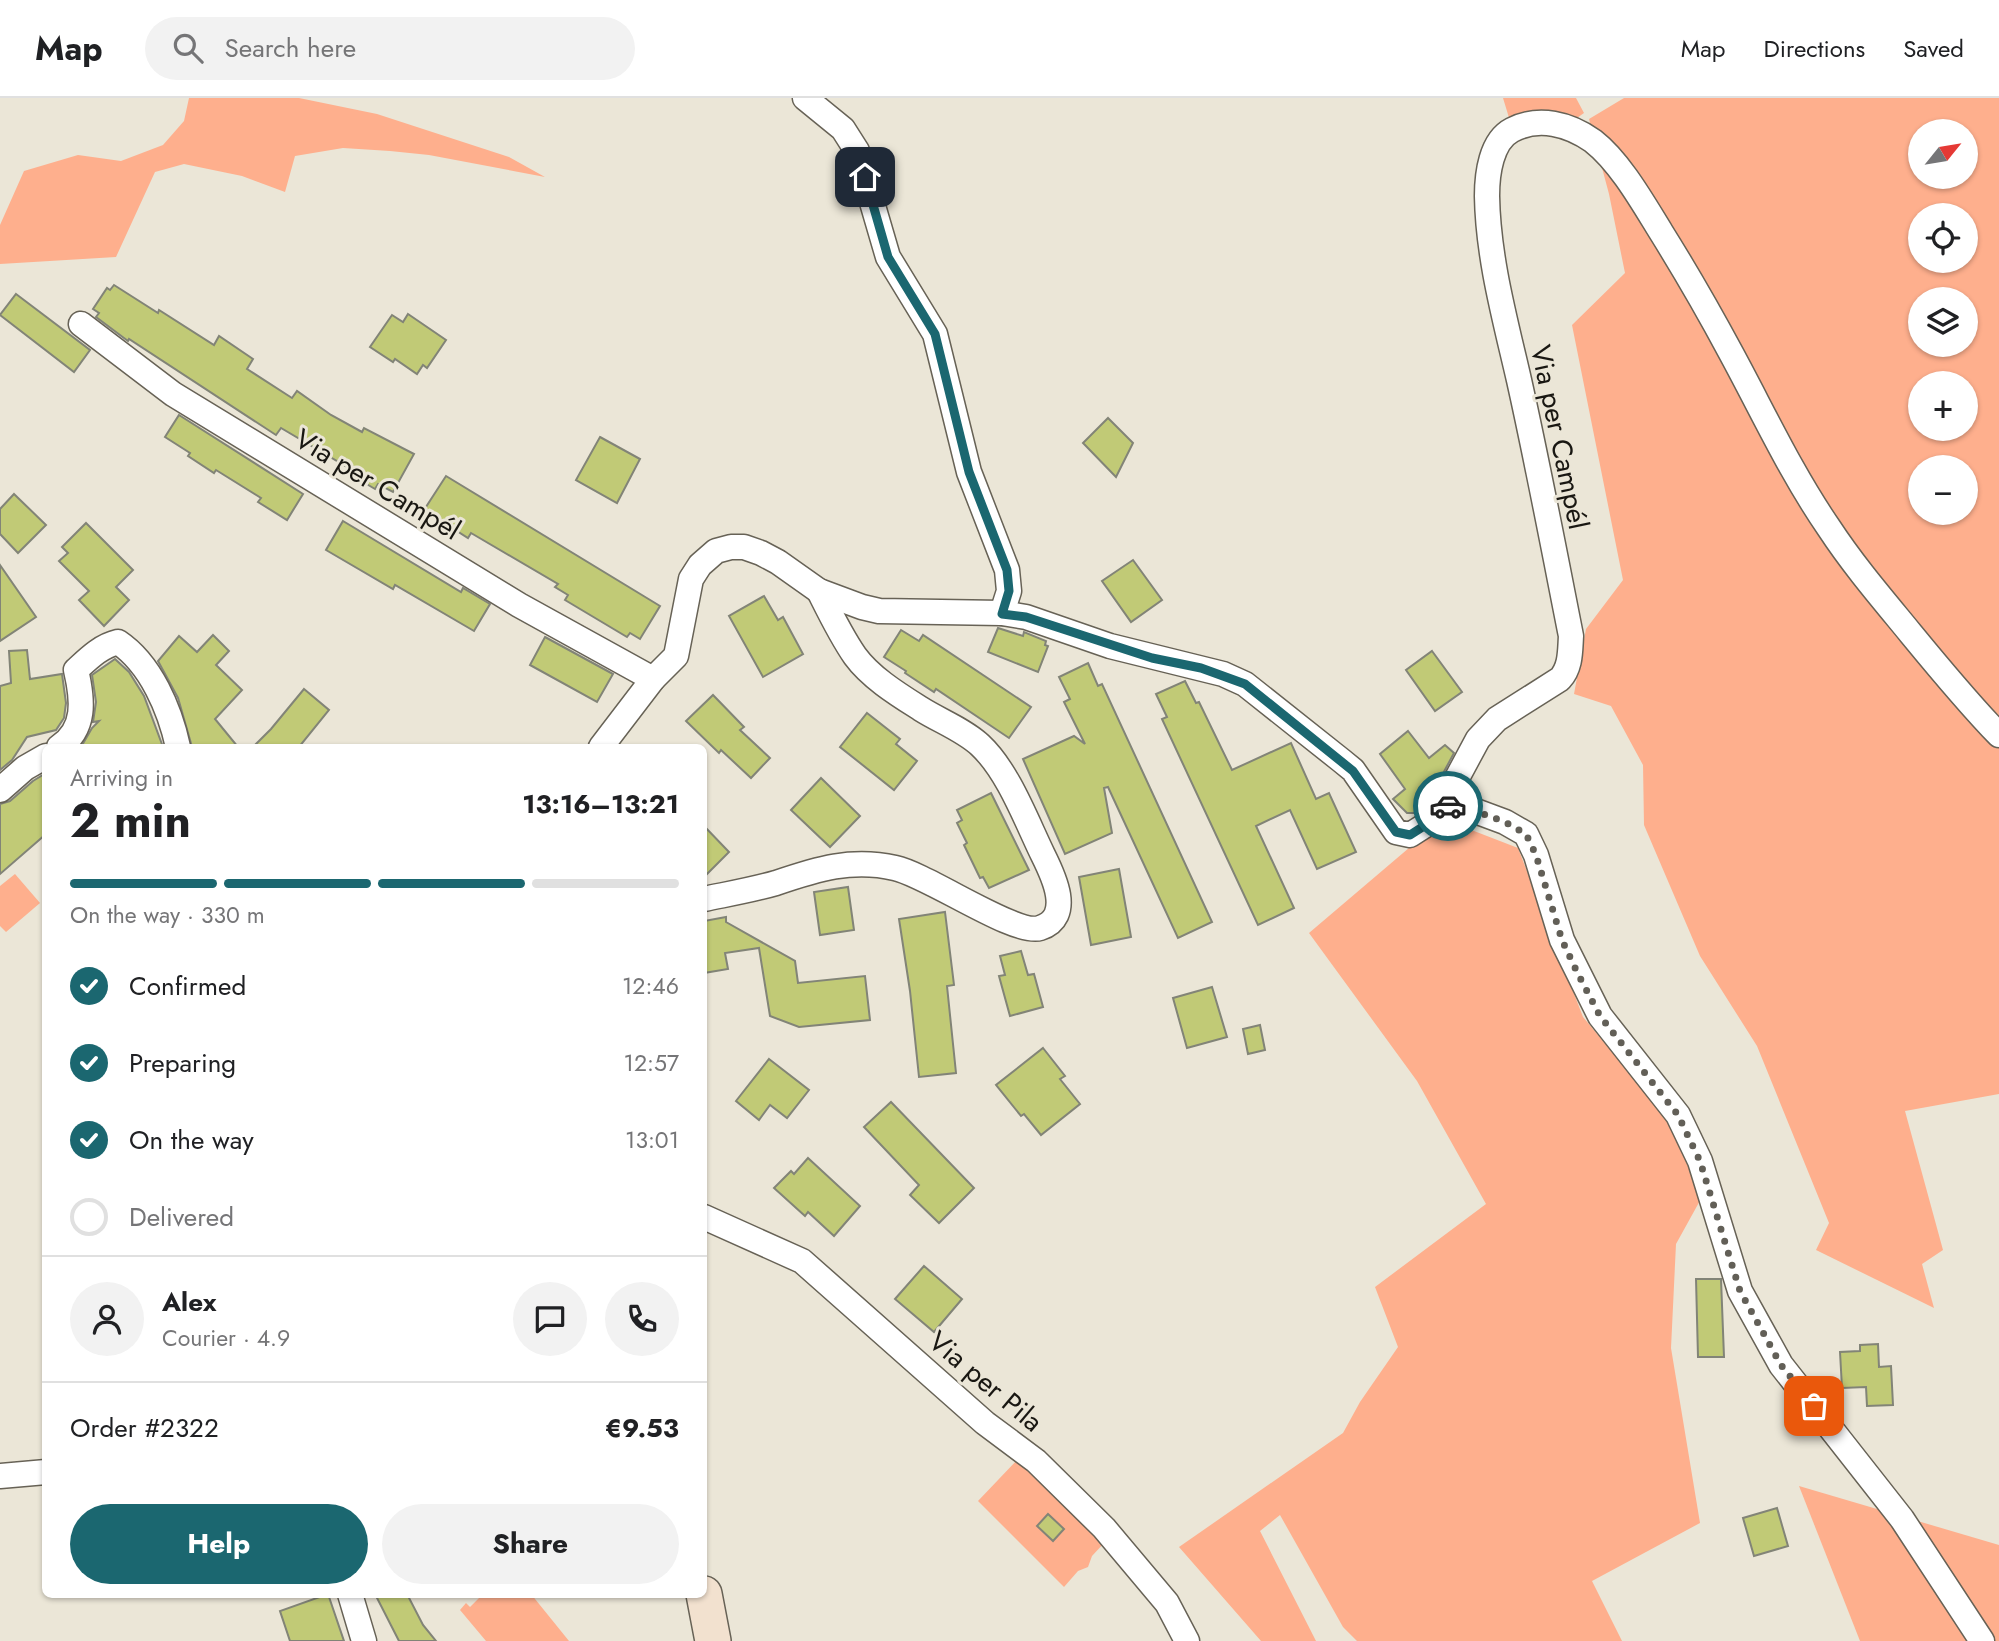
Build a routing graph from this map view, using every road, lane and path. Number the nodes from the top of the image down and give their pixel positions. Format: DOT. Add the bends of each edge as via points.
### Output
graph roads {
  1 [pos="805,98"];
  2 [pos="81,324"];
  3 [pos="819,591"];
  4 [pos="1002,614"];
  5 [pos="653,679"];
  6 [pos="1999,735"];
  7 [pos="64,744"];
  8 [pos="177,744"];
  9 [pos="602,744"];
  10 [pos="42,759"];
  11 [pos="0,790"];
  12 [pos="1443,806"];
  13 [pos="707,898"];
  14 [pos="707,1218"];
  15 [pos="42,1472"];
  16 [pos="0,1476"];
  17 [pos="351,1598"];
  18 [pos="705,1598"];
  19 [pos="364,1641"];
  20 [pos="713,1641"];
  21 [pos="1187,1641"];
  22 [pos="1982,1641"];
  1 -- 4 [label="street" via="843,129 857,151 888,257 935,334 969,472 1007,570 1009,591"];
  2 -- 5 [label="street, Via per Campél" via="173,394 519,605"];
  3 -- 4 [label="street, Via per Campél" via="879,611"];
  3 -- 5 [label="street, Via per Campél" via="761,553 744,547 716,551 691,579 676,656"];
  3 -- 13 [label="street, Via per Campél" via="857,658 892,690 979,744 995,762 1045,859 1060,896 1058,909 1042,928 1031,929 911,872 870,863 803,872"];
  4 -- 12 [label="street, Via per Campél" via="1026,617 1245,684 1353,771 1396,832 1410,835 1435,819"];
  5 -- 9 [label="street, Via per Campél"];
  6 -- 12 [label="street, Via per Campél" via="1923,649 1829,528 1693,283 1636,192 1596,143 1580,132 1548,122 1531,123 1505,134 1496,147 1487,192 1489,223 1499,295 1571,635 1569,662 1560,679 1497,719 1478,740"];
  7 -- 8 [label="street" via="78,727 76,670 98,651 118,642 129,649 149,677 170,715"];
  10 -- 11 [label="street"];
  12 -- 22 [label="street" via="1470,809 1526,834 1562,940 1600,1016 1678,1115 1700,1161 1740,1291 1781,1365 1902,1519"];
  14 -- 21 [label="street, Via per Pila" via="802,1261 985,1423 1036,1461 1104,1528 1167,1603"];
  15 -- 16 [label="street"];
  17 -- 19 [label="street"];
  18 -- 20 [label="street"];
}
